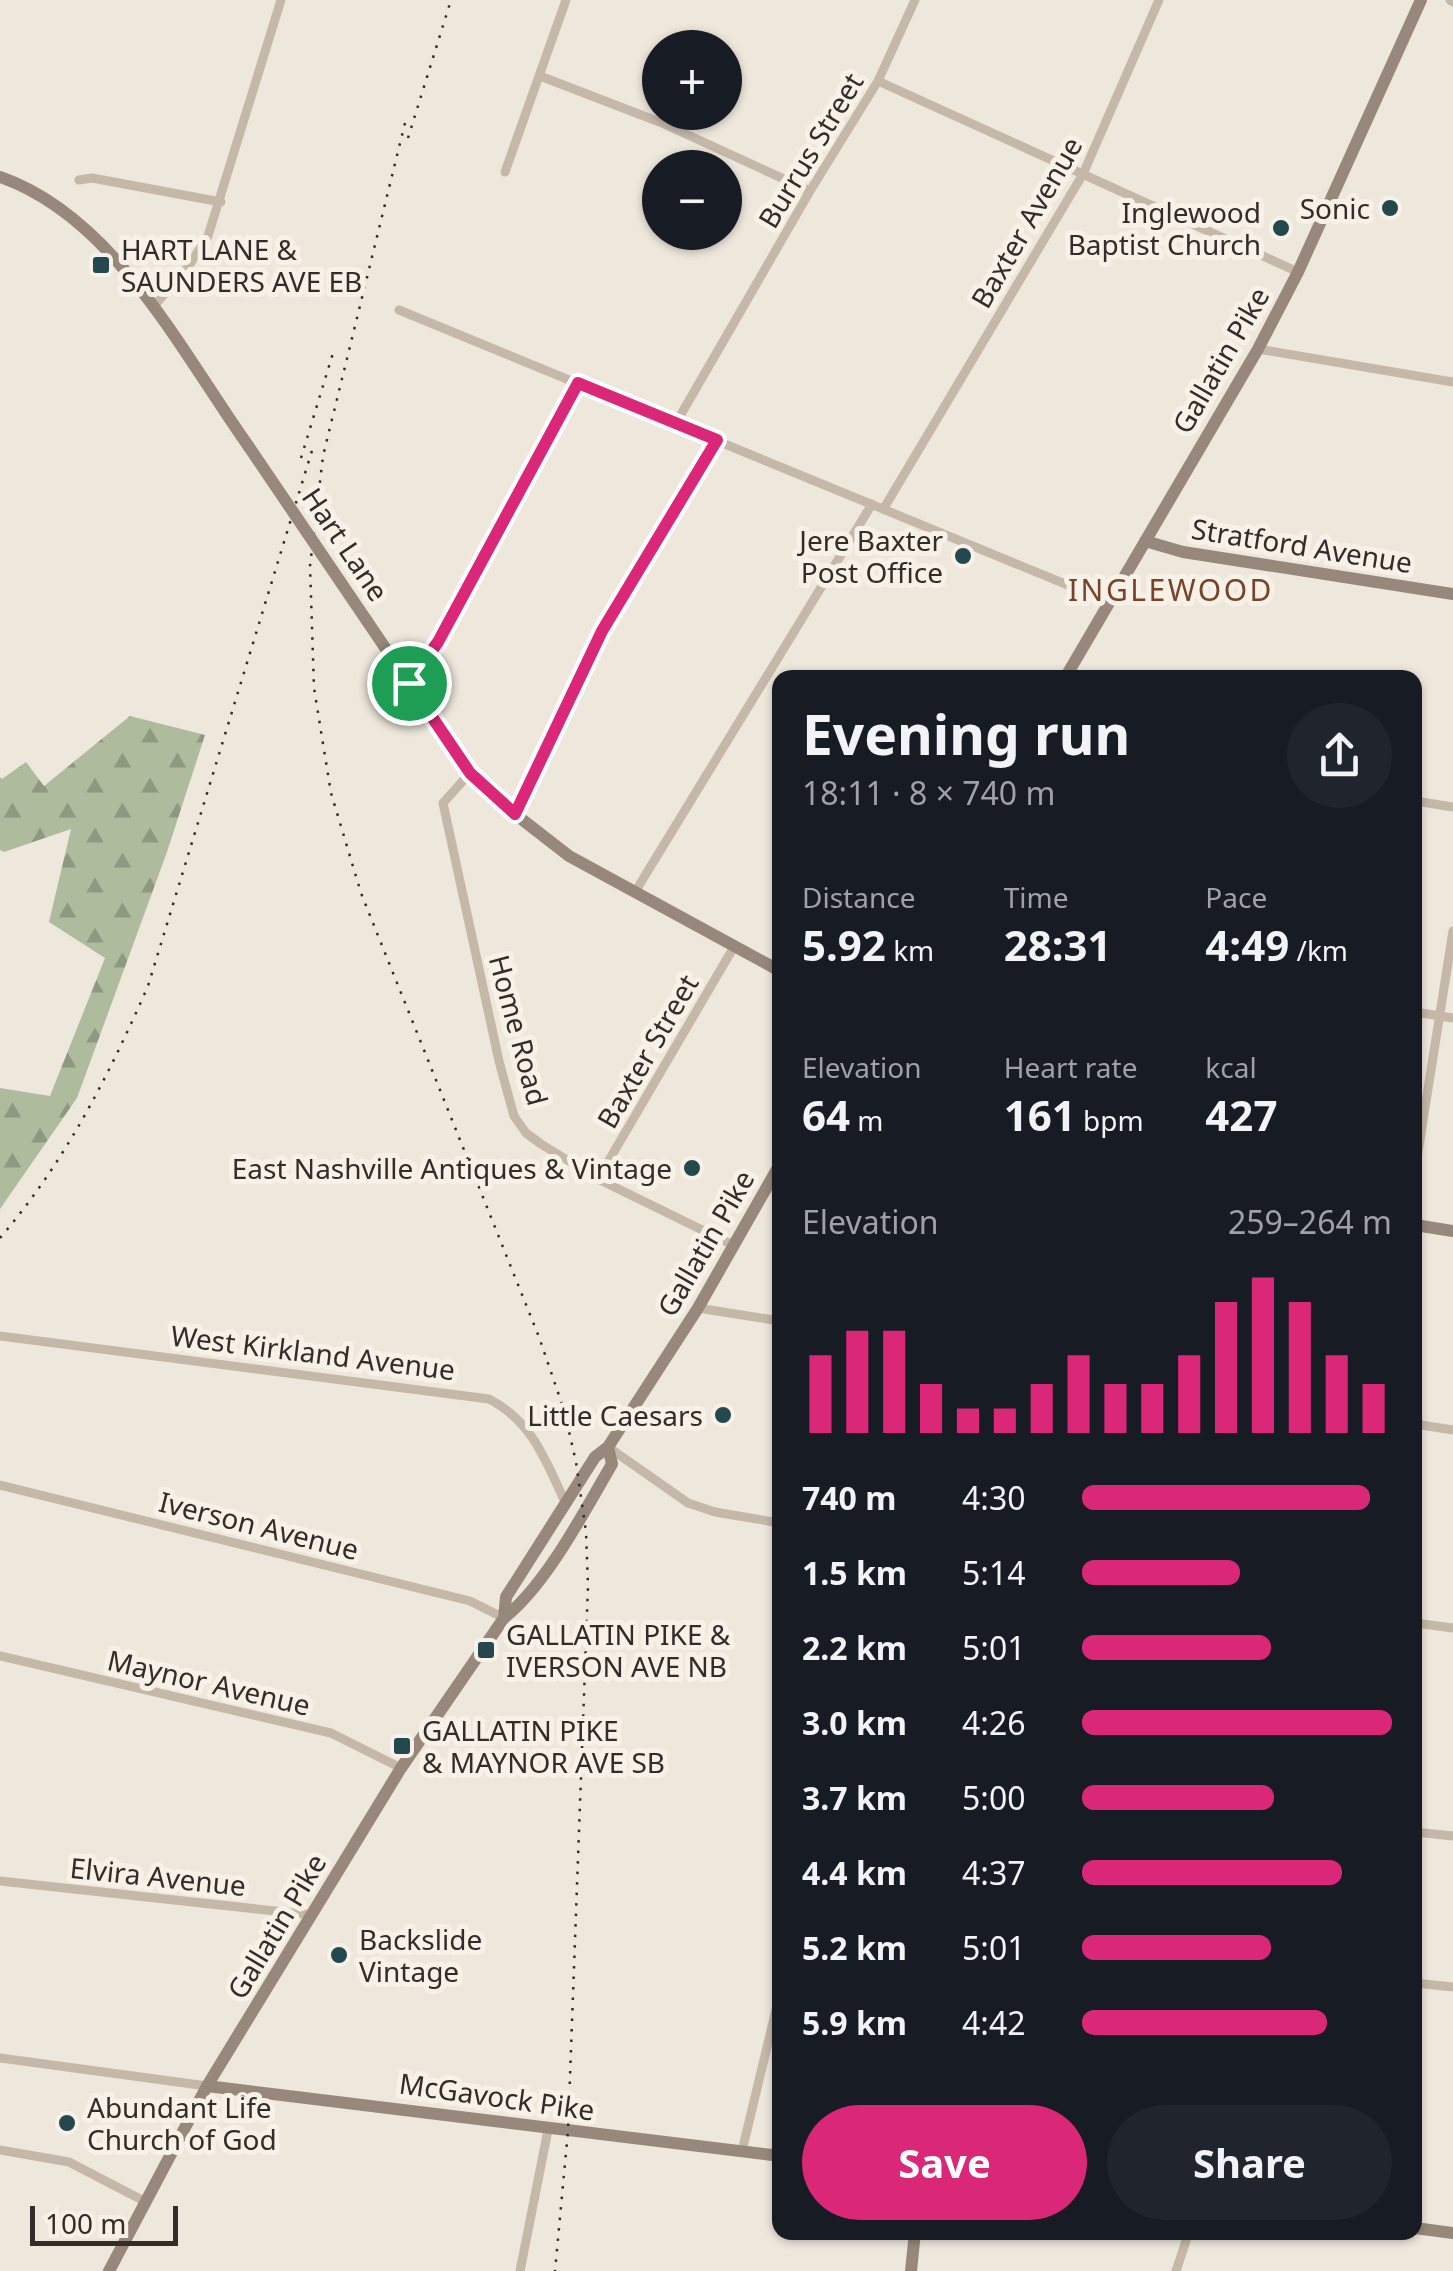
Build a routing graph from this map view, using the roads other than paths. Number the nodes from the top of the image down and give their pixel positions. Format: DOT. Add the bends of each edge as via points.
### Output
graph roads {
  1 [pos="281,0"];
  2 [pos="566,0"];
  3 [pos="915,0"];
  4 [pos="1159,0"];
  5 [pos="1421,0"];
  6 [pos="540,76"];
  7 [pos="878,82"];
  8 [pos="505,172"];
  9 [pos="1083,174"];
  10 [pos="0,177"];
  11 [pos="79,180"];
  12 [pos="810,191"];
  13 [pos="221,202"];
  14 [pos="1298,272"];
  15 [pos="154,306"];
  16 [pos="400,310"];
  17 [pos="1258,349"];
  18 [pos="1453,382"];
  19 [pos="578,383"];
  20 [pos="676,423"];
  21 [pos="717,440"];
  22 [pos="872,504"];
  23 [pos="884,508"];
  24 [pos="1145,541"];
  25 [pos="1453,594"];
  26 [pos="1109,602"];
  27 [pos="1070,670"];
  28 [pos="409,683"];
  29 [pos="470,773"];
  30 [pos="1422,801"];
  31 [pos="1453,807"];
  32 [pos="515,814"];
  33 [pos="635,892"];
  34 [pos="1453,931"];
  35 [pos="735,945"];
  36 [pos="772,966"];
  37 [pos="1422,1013"];
  38 [pos="1440,1016"];
  39 [pos="1453,1018"];
  40 [pos="1422,1128"];
  41 [pos="772,1178"];
  42 [pos="598,1179"];
  43 [pos="1422,1226"];
  44 [pos="1453,1232"];
  45 [pos="734,1246"];
  46 [pos="698,1308"];
  47 [pos="772,1320"];
  48 [pos="0,1336"];
  49 [pos="1422,1425"];
  50 [pos="1453,1430"];
  51 [pos="608,1447"];
  52 [pos="0,1485"];
  53 [pos="565,1502"];
  54 [pos="772,1522"];
  55 [pos="504,1618"];
  56 [pos="1422,1623"];
  57 [pos="1453,1628"];
  58 [pos="0,1656"];
  59 [pos="401,1768"];
  60 [pos="1422,1833"];
  61 [pos="1453,1836"];
  62 [pos="0,1881"];
  63 [pos="312,1915"];
  64 [pos="1422,1984"];
  65 [pos="1453,1987"];
  66 [pos="772,2027"];
  67 [pos="0,2058"];
  68 [pos="207,2086"];
  69 [pos="548,2130"];
  70 [pos="0,2150"];
  71 [pos="742,2151"];
  72 [pos="772,2155"];
  73 [pos="144,2200"];
  74 [pos="1422,2229"];
  75 [pos="1453,2233"];
  76 [pos="914,2240"];
  77 [pos="1186,2240"];
  78 [pos="114,2270"];
  79 [pos="520,2271"];
  80 [pos="911,2271"];
  81 [pos="1176,2271"];
  1 -- 13 [label="street"];
  2 -- 6 [label="street"];
  3 -- 7 [label="street, Burrus Street"];
  4 -- 9 [label="street, Baxter Avenue"];
  5 -- 14 [label="main road, Gallatin Pike"];
  6 -- 8 [label="street"];
  6 -- 12 [label="street"];
  7 -- 9 [label="street"];
  7 -- 12 [label="street, Burrus Street"];
  9 -- 14 [label="street"];
  9 -- 23 [label="street, Baxter Avenue"];
  10 -- 15 [label="main road, Hart Lane" via="80,223"];
  11 -- 13 [label="street"];
  12 -- 20 [label="street, Burrus Street"];
  13 -- 15 [label="street" via="188,268"];
  14 -- 17 [label="main road, Gallatin Pike"];
  15 -- 28 [label="main road, Hart Lane, bridge"];
  16 -- 19 [label="street"];
  17 -- 18 [label="street"];
  17 -- 24 [label="main road, Gallatin Pike"];
  19 -- 20 [label="street"];
  19 -- 28 [label="street" via="438,642"];
  20 -- 21 [label="street"];
  21 -- 22 [label="street"];
  21 -- 32 [label="street" via="602,631"];
  22 -- 23 [label="street"];
  22 -- 33 [label="street"];
  23 -- 26 [label="street"];
  24 -- 25 [label="main road, Stratford Avenue"];
  24 -- 26 [label="main road, Gallatin Pike"];
  26 -- 27 [label="main road, Gallatin Pike"];
  28 -- 29 [label="main road, Hart Lane"];
  29 -- 32 [label="main road, Hart Lane"];
  29 -- 42 [label="street, Home Road" via="443,803 514,1116 526,1132"];
  30 -- 31 [label="street"];
  32 -- 33 [label="main road, Hart Lane" via="569,856"];
  33 -- 35 [label="main road, Hart Lane"];
  34 -- 38 [label="street"];
  35 -- 36 [label="main road, Hart Lane"];
  35 -- 42 [label="street, Baxter Street"];
  37 -- 38 [label="street"];
  38 -- 39 [label="street"];
  38 -- 40 [label="street"];
  41 -- 45 [label="main road, Gallatin Pike"];
  42 -- 45 [label="street, Home Road"];
  43 -- 44 [label="main road"];
  45 -- 46 [label="main road, Gallatin Pike"];
  46 -- 47 [label="street"];
  46 -- 51 [label="main road, Gallatin Pike"];
  48 -- 53 [label="street, West Kirkland Avenue" via="489,1400 509,1409 537,1440"];
  49 -- 50 [label="street"];
  51 -- 53 [label="main road, Gallatin Pike"];
  51 -- 54 [label="street" via="688,1503"];
  51 -- 55 [label="main road, Gallatin Pike" via="612,1464 581,1516 523,1603"];
  52 -- 55 [label="street, Iverson Avenue" via="470,1601"];
  53 -- 55 [label="main road, Gallatin Pike" via="506,1597"];
  55 -- 59 [label="main road, Gallatin Pike"];
  56 -- 57 [label="street"];
  58 -- 59 [label="street, Maynor Avenue" via="331,1733"];
  59 -- 63 [label="main road, Gallatin Pike"];
  60 -- 61 [label="street"];
  62 -- 63 [label="street, Elvira Avenue"];
  63 -- 68 [label="main road, Gallatin Pike"];
  64 -- 65 [label="street"];
  66 -- 71 [label="street"];
  67 -- 68 [label="street"];
  68 -- 69 [label="main road, McGavock Pike"];
  68 -- 73 [label="main road, Gallatin Pike"];
  69 -- 71 [label="main road, McGavock Pike"];
  69 -- 79 [label="street"];
  70 -- 73 [label="street" via="68,2162"];
  71 -- 72 [label="main road, McGavock Pike"];
  73 -- 78 [label="main road, Gallatin Pike"];
  74 -- 75 [label="main road"];
  76 -- 80 [label="main road"];
  77 -- 81 [label="street"];
}
